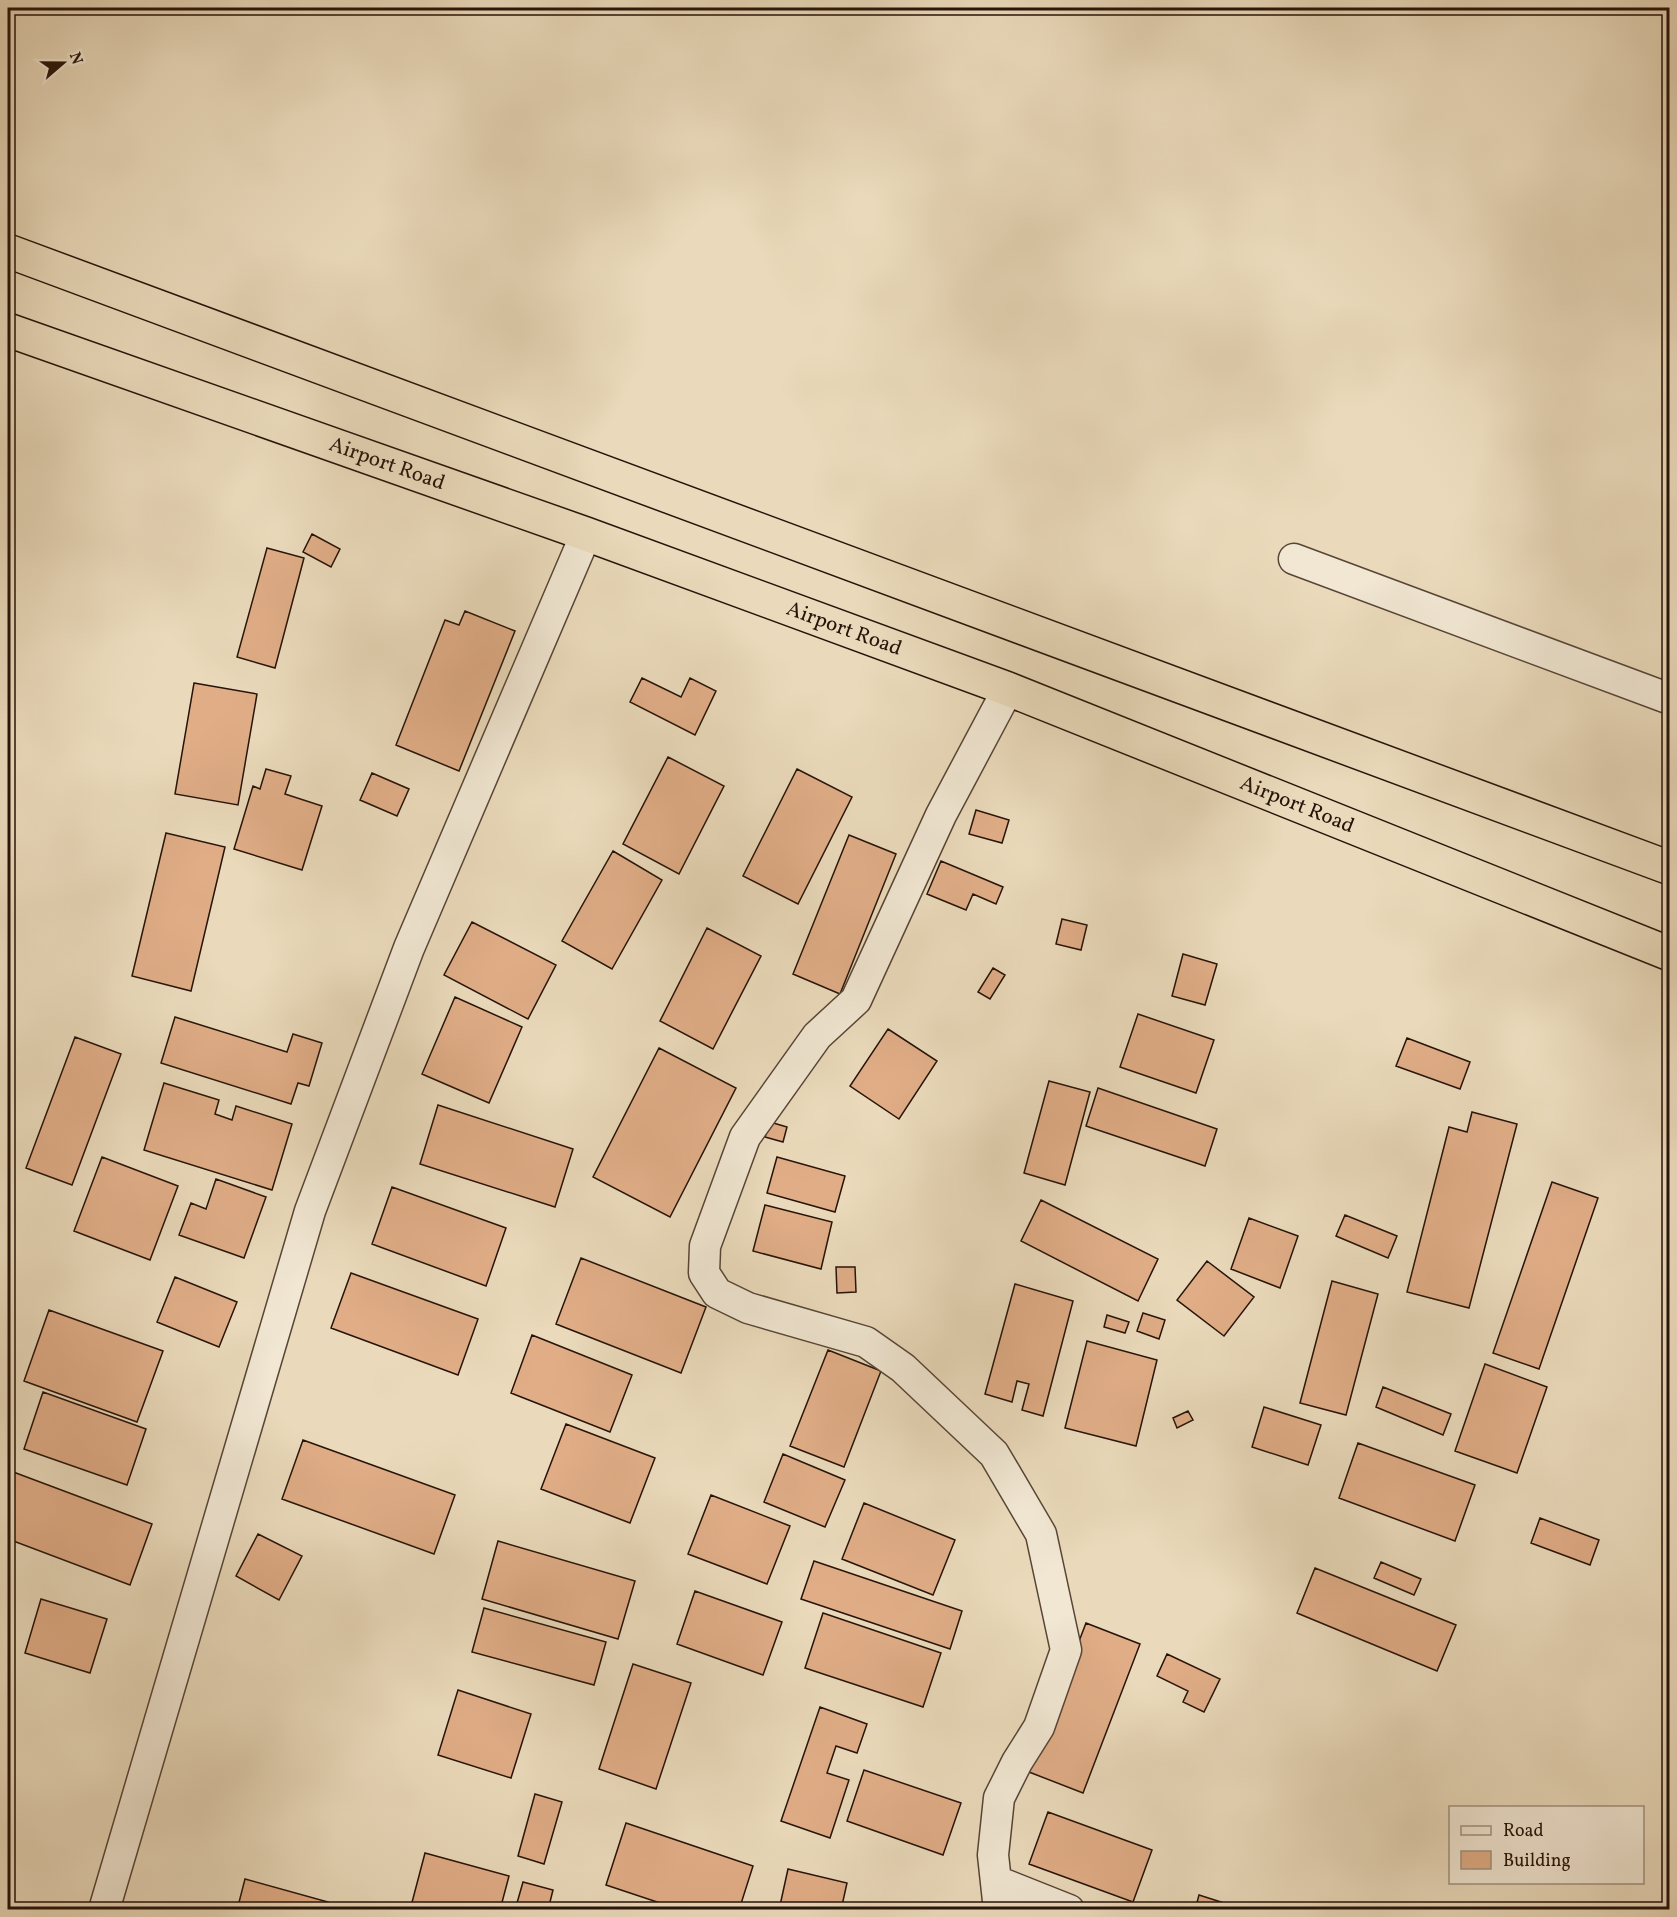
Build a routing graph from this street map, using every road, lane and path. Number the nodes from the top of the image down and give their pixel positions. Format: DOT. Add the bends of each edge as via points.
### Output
graph roads {
  1 [pos="8,251"];
  2 [pos="8,330"];
  3 [pos="586,534"];
  4 [pos="1294,559"];
  5 [pos="1008,689"];
  6 [pos="1670,699"];
  7 [pos="1670,868"];
  8 [pos="1670,954"];
  9 [pos="998,1895"];
  10 [pos="104,1910"];
  11 [pos="1069,1910"];
  1 -- 7 [label="highway"];
  2 -- 3 [label="highway, Airport Road"];
  3 -- 5 [label="highway, Airport Road"];
  3 -- 10 [label="street" via="409,948 310,1211"];
  4 -- 6 [label="street"];
  5 -- 8 [label="highway, Airport Road"];
  5 -- 9 [label="street" via="940,814 856,1000 817,1036 745,1137 705,1246 704,1273 717,1293 748,1308 866,1342 903,1368 994,1454 1041,1534 1066,1650 1039,1727 999,1798 993,1855"];
  9 -- 11 [label="street"];
}
